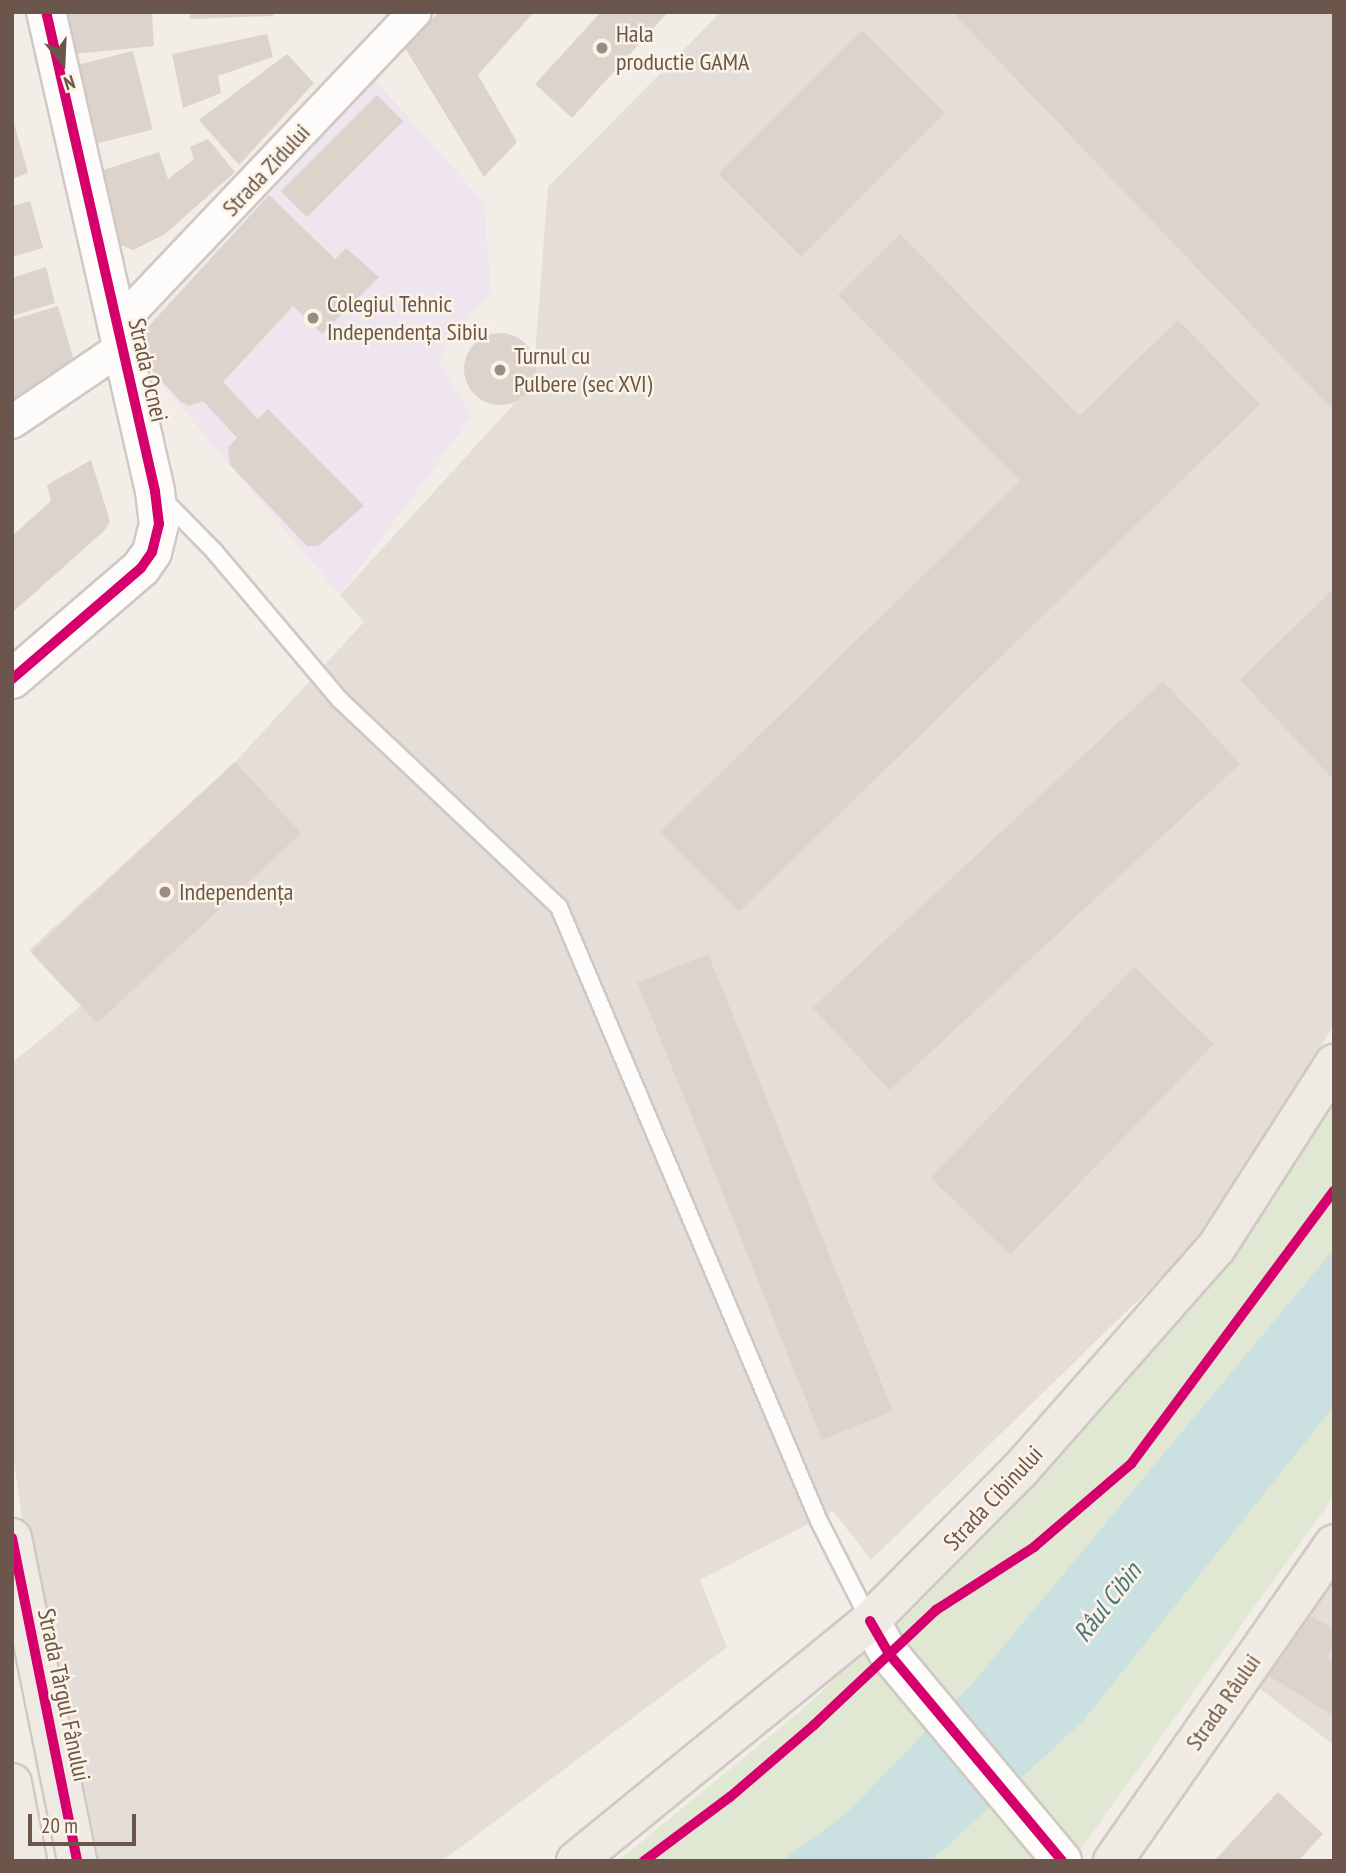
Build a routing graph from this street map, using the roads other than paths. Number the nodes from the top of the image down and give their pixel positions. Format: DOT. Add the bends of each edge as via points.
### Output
graph roads {
  1 [pos="46,12"];
  2 [pos="415,12"];
  3 [pos="118,338"];
  4 [pos="12,422"];
  5 [pos="155,491"];
  6 [pos="12,679"];
  7 [pos="1334,1064"];
  8 [pos="12,1538"];
  9 [pos="1334,1544"];
  10 [pos="870,1621"];
  11 [pos="12,1783"];
  12 [pos="26,1861"];
  13 [pos="77,1861"];
  14 [pos="576,1861"];
  15 [pos="1062,1861"];
  16 [pos="1113,1861"];
  1 -- 3 [label="street, Strada Ocnei"];
  2 -- 3 [label="street, Strada Zidului"];
  3 -- 4 [label="street, Strada Zidului"];
  3 -- 5 [label="street, Strada Ocnei"];
  5 -- 6 [label="street, Strada Ocnei" via="157,538 141,568"];
  5 -- 10 [label="lane" via="214,551 340,700 559,906 819,1521"];
  7 -- 10 [label="main road, Strada Cibinului" via="1216,1248 1165,1311 1010,1480"];
  8 -- 13 [label="main road, Strada Târgul Fânului"];
  9 -- 16 [label="main road, Strada Râului"];
  10 -- 14 [label="main road, Strada Cibinului"];
  10 -- 15 [label="street" via="903,1668"];
  11 -- 12 [label="main road"];
}
